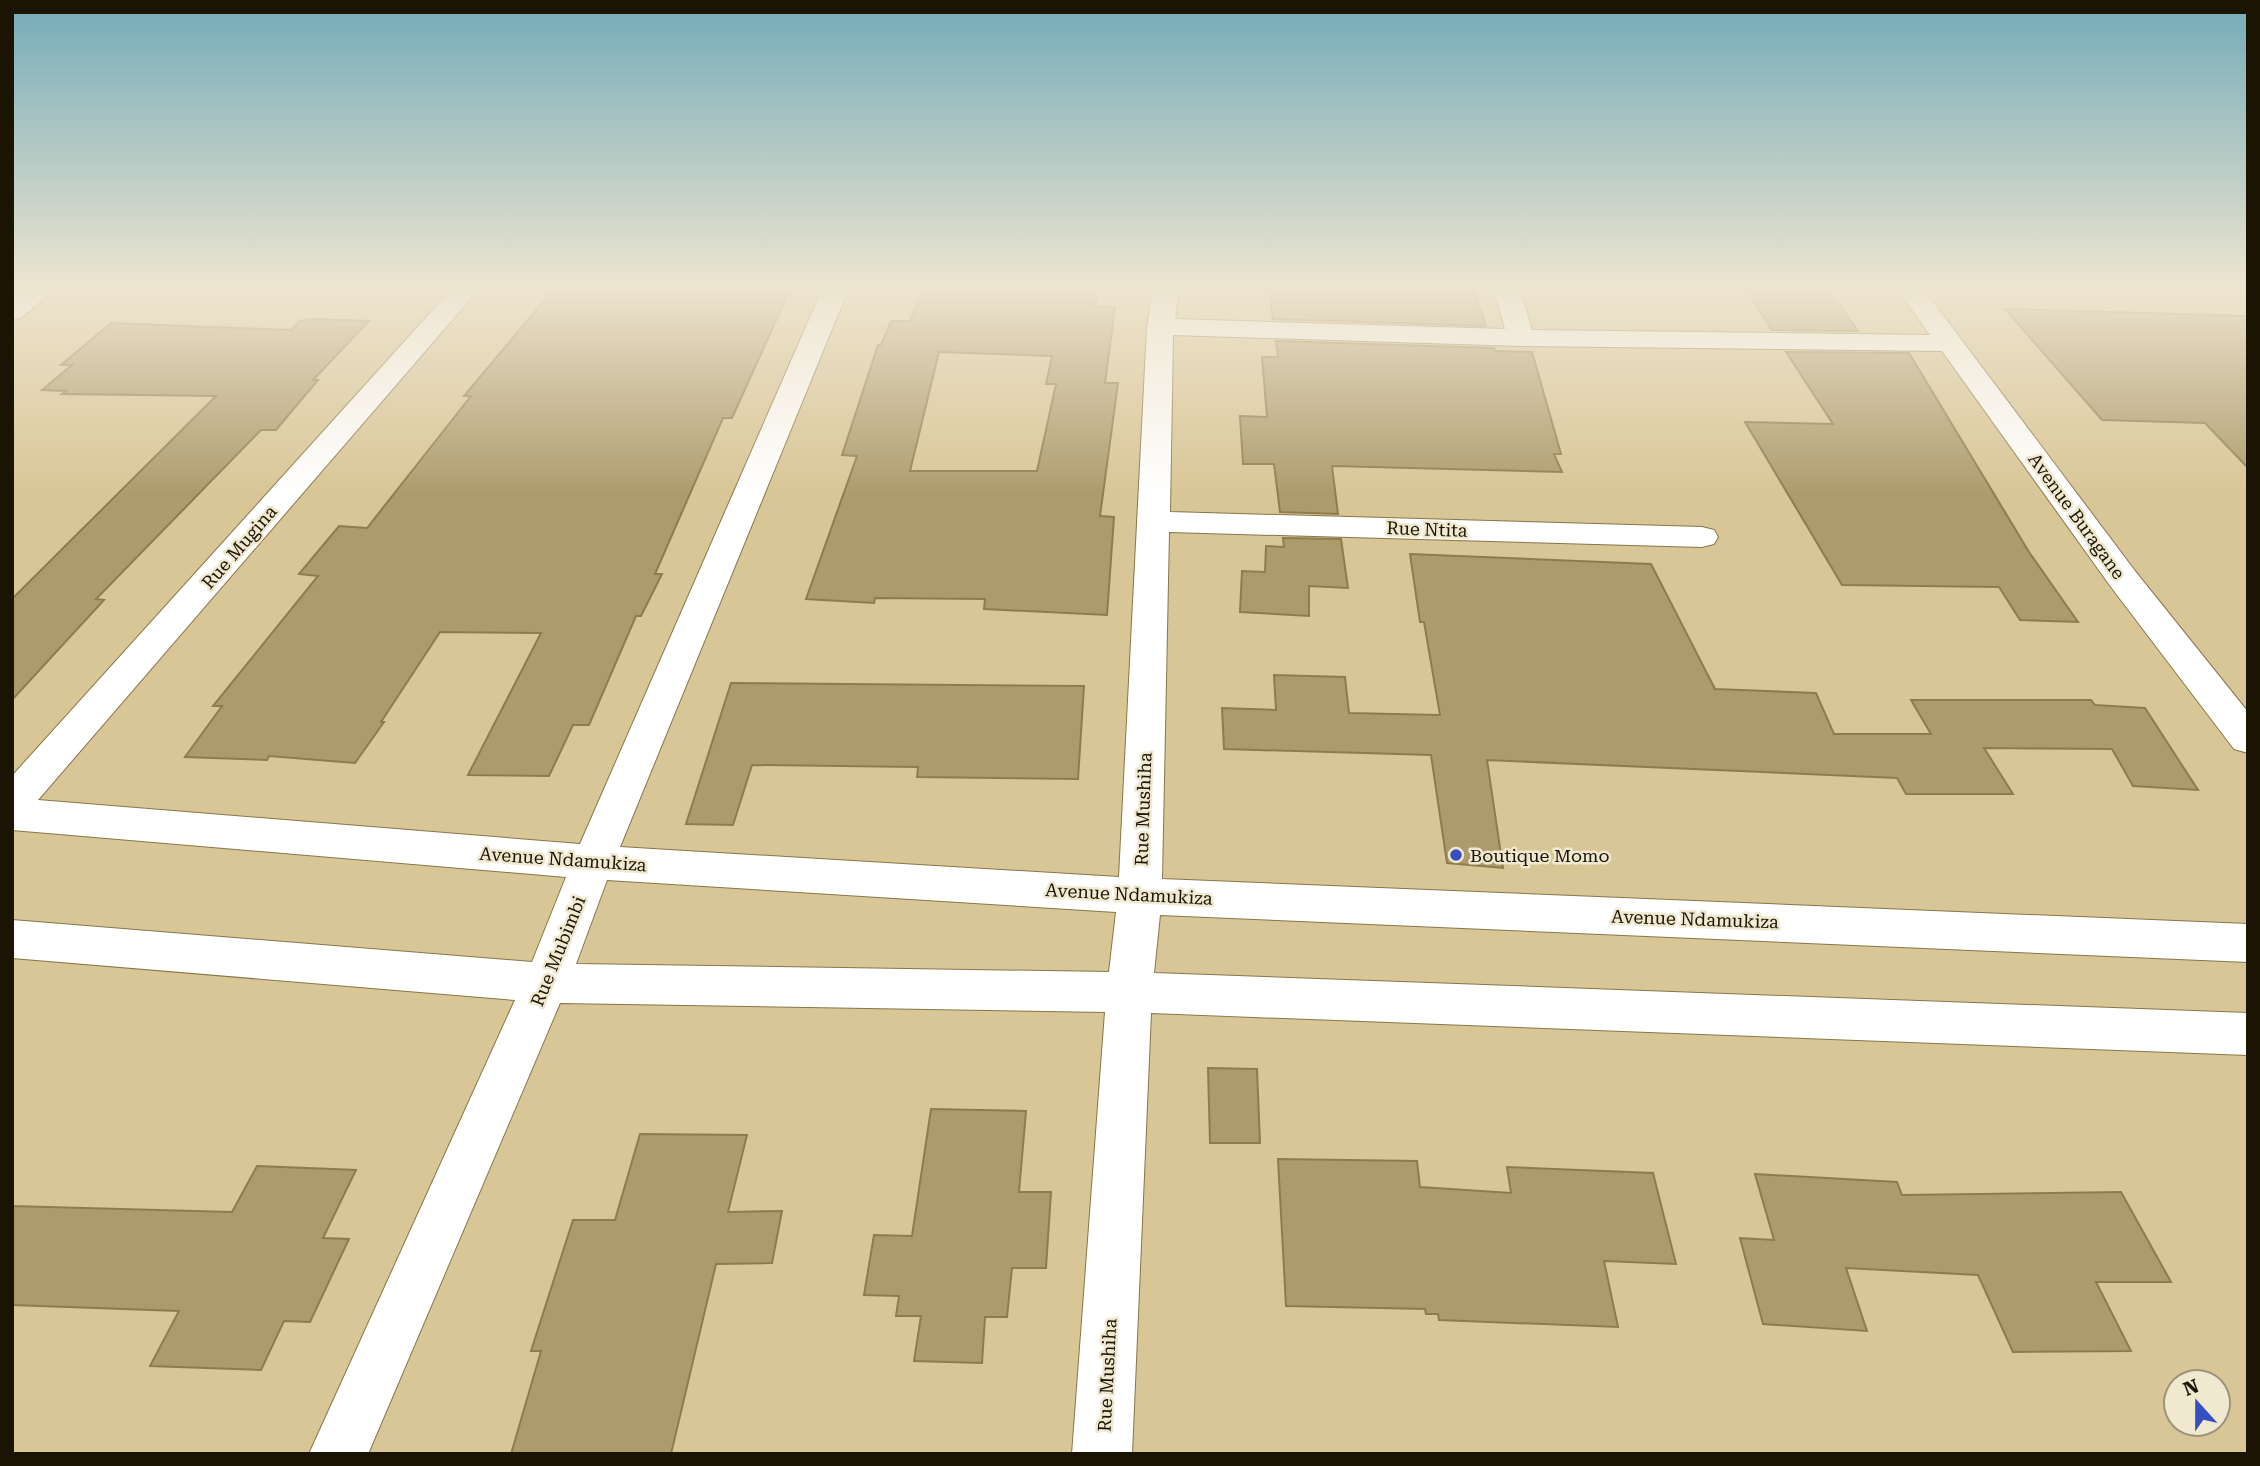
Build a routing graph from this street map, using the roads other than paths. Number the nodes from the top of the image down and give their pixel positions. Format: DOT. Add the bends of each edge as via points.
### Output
graph roads {
  1 [pos="405,358"];
  2 [pos="806,358"];
  3 [pos="1160,358"];
  4 [pos="1960,358"];
  5 [pos="1152,521"];
  6 [pos="1702,537"];
  7 [pos="2248,739"];
  8 [pos="12,803"];
  9 [pos="12,814"];
  10 [pos="593,862"];
  11 [pos="1140,896"];
  12 [pos="12,939"];
  13 [pos="2248,943"];
  14 [pos="546,983"];
  15 [pos="1129,992"];
  16 [pos="2248,1034"];
  17 [pos="338,1454"];
  18 [pos="1102,1454"];
  1 -- 8 [label="street, Rue Mugina"];
  2 -- 10 [label="street, Rue Mubimbi"];
  3 -- 5 [label="street, Rue Mushiha"];
  4 -- 7 [label="street, Avenue Buragane"];
  5 -- 6 [label="street, Rue Ntita"];
  5 -- 11 [label="street, Rue Mushiha"];
  9 -- 10 [label="street, Avenue Ndamukiza"];
  10 -- 11 [label="street, Avenue Ndamukiza"];
  10 -- 14 [label="street, Rue Mubimbi"];
  11 -- 13 [label="street, Avenue Ndamukiza"];
  11 -- 15 [label="street, Rue Mushiha"];
  12 -- 14 [label="street"];
  14 -- 15 [label="street"];
  14 -- 17 [label="street, Rue Mubimbi"];
  15 -- 16 [label="street"];
  15 -- 18 [label="street, Rue Mushiha"];
}
